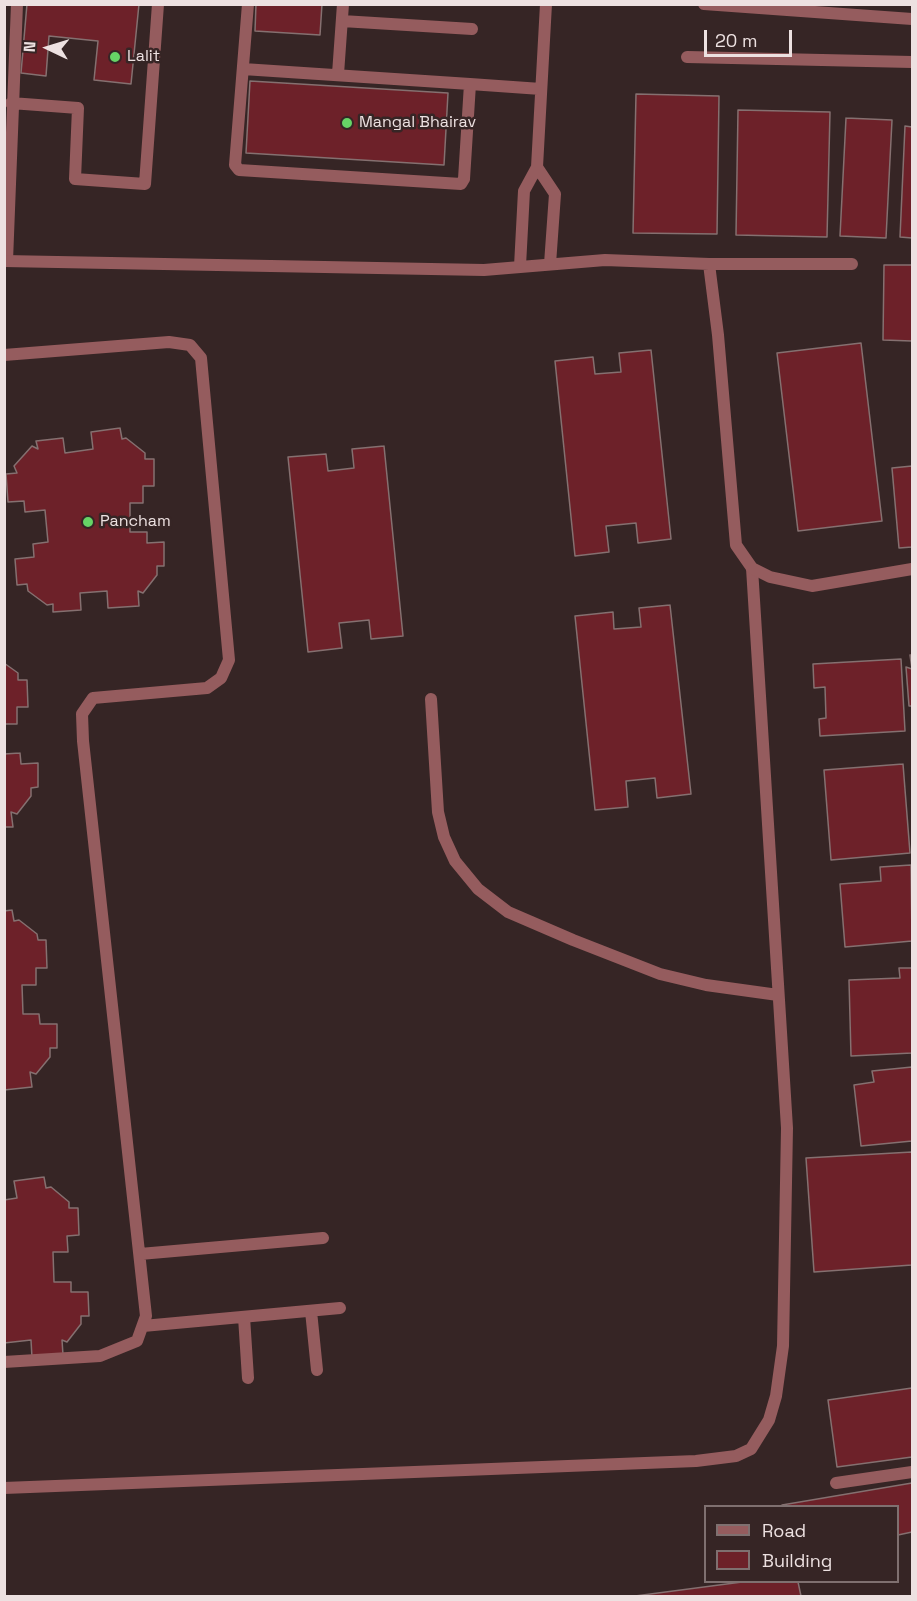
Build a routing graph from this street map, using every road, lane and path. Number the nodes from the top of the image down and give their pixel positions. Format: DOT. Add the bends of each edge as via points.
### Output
graph roads {
  1 [pos="16,4"];
  2 [pos="158,4"];
  3 [pos="248,4"];
  4 [pos="343,4"];
  5 [pos="546,4"];
  6 [pos="713,5"];
  7 [pos="912,19"];
  8 [pos="342,21"];
  9 [pos="472,29"];
  10 [pos="687,57"];
  11 [pos="912,62"];
  12 [pos="243,69"];
  13 [pos="338,74"];
  14 [pos="470,84"];
  15 [pos="541,89"];
  16 [pos="11,104"];
  17 [pos="537,167"];
  18 [pos="7,181"];
  19 [pos="6,261"];
  20 [pos="550,264"];
  21 [pos="708,264"];
  22 [pos="852,264"];
  23 [pos="520,266"];
  24 [pos="4,355"];
  25 [pos="752,568"];
  26 [pos="912,569"];
  27 [pos="431,699"];
  28 [pos="778,995"];
  29 [pos="323,1238"];
  30 [pos="140,1254"];
  31 [pos="340,1308"];
  32 [pos="311,1311"];
  33 [pos="244,1317"];
  34 [pos="143,1326"];
  35 [pos="4,1362"];
  36 [pos="317,1370"];
  37 [pos="248,1378"];
  38 [pos="912,1472"];
  39 [pos="836,1483"];
  40 [pos="4,1488"];
  1 -- 16 [label="street"];
  2 -- 16 [label="street" via="145,184 75,179 78,108"];
  3 -- 12 [label="street"];
  4 -- 8 [label="street"];
  5 -- 15 [label="street"];
  6 -- 7 [label="street"];
  8 -- 9 [label="street"];
  8 -- 13 [label="street"];
  10 -- 11 [label="street"];
  12 -- 13 [label="street"];
  12 -- 14 [label="street" via="235,165 239,170 461,184"];
  13 -- 14 [label="street"];
  14 -- 15 [label="street"];
  15 -- 17 [label="street"];
  16 -- 18 [label="street"];
  17 -- 20 [label="street" via="555,194"];
  17 -- 23 [label="street" via="524,191"];
  18 -- 19 [label="street"];
  19 -- 23 [label="street" via="484,270"];
  20 -- 21 [label="street" via="605,260"];
  20 -- 23 [label="street"];
  21 -- 22 [label="street"];
  21 -- 25 [label="street" via="736,545"];
  24 -- 30 [label="street" via="169,342 190,345 201,358 229,660 221,678 207,688 93,698 82,714"];
  25 -- 26 [label="street" via="770,577 812,586"];
  25 -- 28 [label="street"];
  27 -- 28 [label="street" via="438,812 444,837 455,861 478,889 508,912 660,974"];
  28 -- 40 [label="street" via="786,1128 783,1346 769,1420 751,1449 736,1456 696,1461"];
  29 -- 30 [label="street"];
  30 -- 34 [label="street" via="146,1316"];
  31 -- 32 [label="street"];
  32 -- 33 [label="street"];
  32 -- 36 [label="street"];
  33 -- 34 [label="street"];
  33 -- 37 [label="street"];
  34 -- 35 [label="street" via="137,1341 100,1356"];
  38 -- 39 [label="street"];
}
